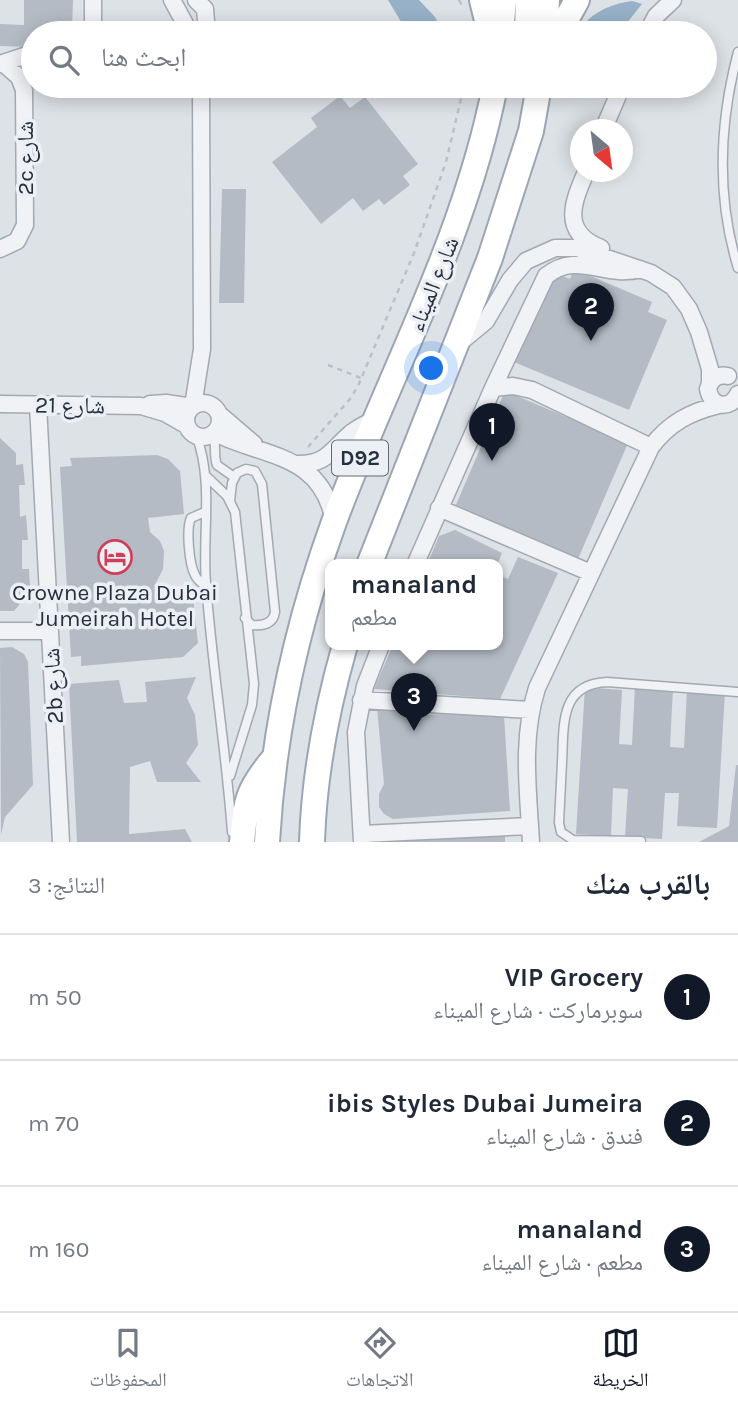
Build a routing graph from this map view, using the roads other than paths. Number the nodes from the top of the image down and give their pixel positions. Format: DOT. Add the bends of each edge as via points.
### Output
graph roads {
  1 [pos="93,0"];
  2 [pos="196,0"];
  3 [pos="482,0"];
  4 [pos="504,0"];
  5 [pos="528,0"];
  6 [pos="547,0"];
  7 [pos="577,0"];
  8 [pos="673,0"];
  9 [pos="178,2"];
  10 [pos="93,21"];
  11 [pos="184,21"];
  12 [pos="206,21"];
  13 [pos="487,21"];
  14 [pos="502,21"];
  15 [pos="527,21"];
  16 [pos="546,21"];
  17 [pos="566,21"];
  18 [pos="653,21"];
  19 [pos="738,52"];
  20 [pos="21,57"];
  21 [pos="2,63"];
  22 [pos="21,82"];
  23 [pos="24,98"];
  24 [pos="202,98"];
  25 [pos="493,98"];
  26 [pos="521,98"];
  27 [pos="537,98"];
  28 [pos="552,98"];
  29 [pos="617,98"];
  30 [pos="608,119"];
  31 [pos="531,131"];
  32 [pos="516,181"];
  33 [pos="582,182"];
  34 [pos="0,249"];
  35 [pos="738,268"];
  36 [pos="640,269"];
  37 [pos="699,332"];
  38 [pos="455,346"];
  39 [pos="202,349"];
  40 [pos="733,381"];
  41 [pos="709,386"];
  42 [pos="493,388"];
  43 [pos="738,394"];
  44 [pos="0,404"];
  45 [pos="37,405"];
  46 [pos="141,406"];
  47 [pos="193,407"];
  48 [pos="727,408"];
  49 [pos="216,410"];
  50 [pos="686,415"];
  51 [pos="376,419"];
  52 [pos="191,430"];
  53 [pos="214,433"];
  54 [pos="650,447"];
  55 [pos="258,448"];
  56 [pos="296,464"];
  57 [pos="205,476"];
  58 [pos="234,477"];
  59 [pos="230,502"];
  60 [pos="439,508"];
  61 [pos="205,512"];
  62 [pos="334,522"];
  63 [pos="371,559"];
  64 [pos="418,559"];
  65 [pos="591,573"];
  66 [pos="206,587"];
  67 [pos="245,618"];
  68 [pos="0,631"];
  69 [pos="50,631"];
  70 [pos="344,650"];
  71 [pos="379,650"];
  72 [pos="738,692"];
  73 [pos="361,700"];
  74 [pos="531,710"];
  75 [pos="275,757"];
  76 [pos="228,782"];
  77 [pos="530,834"];
  78 [pos="315,836"];
  79 [pos="362,838"];
  80 [pos="641,841"];
  81 [pos="61,842"];
  82 [pos="233,842"];
  83 [pos="242,842"];
  84 [pos="267,842"];
  1 -- 10 [label="street"];
  2 -- 12 [label="street" via="205,9"];
  3 -- 13 [label="main road"];
  4 -- 14 [label="main road"];
  5 -- 15 [label="main road"];
  6 -- 16 [label="main road"];
  7 -- 17 [label="main road"];
  8 -- 18 [label="street"];
  9 -- 11 [label="street"];
  19 -- 35 [label="lane" via="721,156 727,222"];
  20 -- 21 [label="street, 2c شارع"];
  21 -- 22 [label="street, 2c شارع"];
  23 -- 34 [label="street, 2c شارع" via="24,225 17,241"];
  24 -- 39 [label="street"];
  25 -- 51 [label="main road, شارع الميناء / D92" via="459,220"];
  26 -- 31 [label="main road"];
  27 -- 31 [label="main road, شارع الميناء / D92"];
  28 -- 32 [label="main road" via="540,155"];
  29 -- 30 [label="street"];
  31 -- 32 [label="main road, شارع الميناء / D92"];
  32 -- 38 [label="main road, شارع الميناء / D92"];
  33 -- 36 [label="street" via="573,206 579,233"];
  36 -- 37 [label="street" via="677,291"];
  36 -- 38 [label="street" via="577,248 544,251 526,261 486,321"];
  36 -- 42 [label="street" via="620,271 575,264 552,271 541,283"];
  37 -- 40 [label="street"];
  37 -- 41 [label="street" via="710,369"];
  38 -- 63 [label="main road, شارع الميناء / D92"];
  39 -- 47 [label="street"];
  39 -- 49 [label="street"];
  40 -- 41 [label="street" via="717,376"];
  41 -- 48 [label="street" via="711,399"];
  41 -- 50 [label="street"];
  42 -- 54 [label="street" via="532,390"];
  42 -- 60 [label="street"];
  43 -- 48 [label="street"];
  44 -- 45 [label="street, شارع 21"];
  45 -- 46 [label="street, شارع 21"];
  45 -- 69 [label="street, 2b شارع"];
  46 -- 47 [label="street, شارع 21"];
  46 -- 52 [label="street, شارع 21" via="165,412"];
  47 -- 49 [label="street" via="203,403"];
  47 -- 52 [label="street" via="187,415"];
  48 -- 50 [label="street"];
  49 -- 53 [label="street" via="220,422"];
  49 -- 55 [label="street"];
  50 -- 54 [label="street"];
  51 -- 56 [label="street" via="350,434 330,455"];
  51 -- 62 [label="main road, شارع الميناء / D92"];
  52 -- 53 [label="street" via="201,437"];
  52 -- 57 [label="lane"];
  53 -- 55 [label="street"];
  53 -- 58 [label="lane" via="217,465"];
  54 -- 65 [label="street"];
  55 -- 56 [label="street"];
  56 -- 62 [label="street" via="321,486"];
  57 -- 59 [label="lane"];
  57 -- 61 [label="lane"];
  58 -- 59 [label="lane"];
  58 -- 67 [label="lane" via="246,469 256,471 261,479 275,612 267,624 252,625"];
  59 -- 67 [label="lane" via="236,518"];
  60 -- 64 [label="street"];
  60 -- 65 [label="street"];
  61 -- 66 [label="lane"];
  61 -- 66 [label="lane" via="191,518 188,526 193,570"];
  62 -- 75 [label="main road, شارع الميناء / D92" via="298,641"];
  65 -- 74 [label="street"];
  66 -- 76 [label="lane"];
  67 -- 76 [label="lane" via="253,694"];
  68 -- 69 [label="street"];
  69 -- 81 [label="street, 2b شارع"];
  70 -- 78 [label="main road" via="330,707"];
  71 -- 73 [label="street"];
  72 -- 80 [label="lane" via="607,682 587,686 571,700 564,719 561,832 573,840"];
  73 -- 74 [label="street"];
  73 -- 79 [label="street" via="356,749"];
  74 -- 77 [label="street" via="526,749"];
  75 -- 83 [label="main road" via="251,789"];
  75 -- 84 [label="main road, شارع الميناء / D92"];
  76 -- 82 [label="lane"];
  77 -- 79 [label="street"];
}
